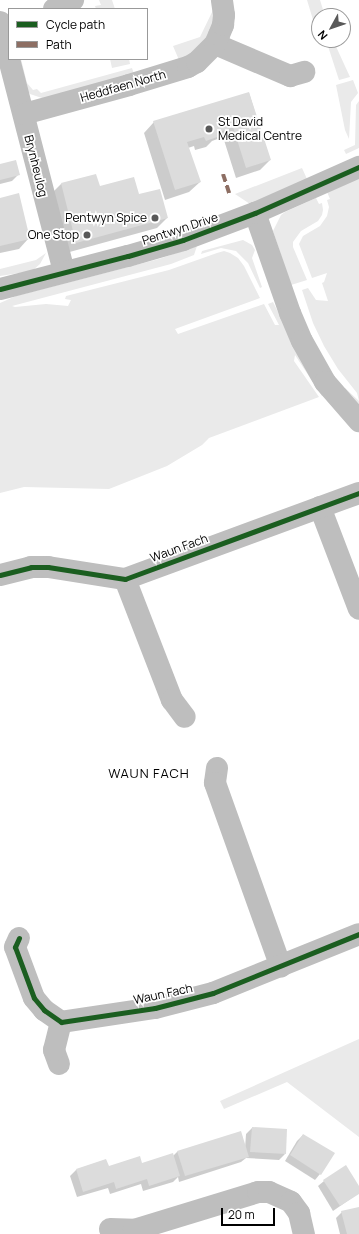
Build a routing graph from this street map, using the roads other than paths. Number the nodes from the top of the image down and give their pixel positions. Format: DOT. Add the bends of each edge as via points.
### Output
graph roads {
  1 [pos="73,0"];
  2 [pos="222,0"];
  3 [pos="57,8"];
  4 [pos="3,23"];
  5 [pos="215,44"];
  6 [pos="8,52"];
  7 [pos="10,60"];
  8 [pos="304,72"];
  9 [pos="24,114"];
  10 [pos="359,167"];
  11 [pos="256,213"];
  12 [pos="64,272"];
  13 [pos="0,289"];
  14 [pos="359,421"];
  15 [pos="359,493"];
  16 [pos="320,507"];
  17 [pos="0,575"];
  18 [pos="125,579"];
  19 [pos="359,609"];
  20 [pos="185,717"];
  21 [pos="217,768"];
  22 [pos="359,934"];
  23 [pos="19,938"];
  24 [pos="281,967"];
  25 [pos="61,1022"];
  26 [pos="59,1064"];
  27 [pos="110,1229"];
  28 [pos="304,1234"];
  1 -- 3 [label="street"];
  2 -- 5 [label="street, Heddfaen North" via="223,25"];
  4 -- 6 [label="street, Brynheulog"];
  5 -- 8 [label="street" via="290,76"];
  5 -- 9 [label="street, Heddfaen North" via="197,62 188,67"];
  7 -- 9 [label="street, Brynheulog"];
  9 -- 12 [label="street, Brynheulog"];
  10 -- 11 [label="street, Pentwyn Drive"];
  11 -- 12 [label="street, Pentwyn Drive" via="183,240"];
  11 -- 14 [label="street" via="302,341 325,382"];
  12 -- 13 [label="street, Pentwyn Drive"];
  15 -- 16 [label="street, Waun Fach"];
  16 -- 18 [label="street, Waun Fach"];
  16 -- 19 [label="street"];
  17 -- 18 [label="street, Waun Fach" via="19,569 48,567"];
  18 -- 20 [label="street" via="172,700"];
  21 -- 24 [label="street" via="215,783"];
  22 -- 24 [label="street, Waun Fach"];
  23 -- 25 [label="street" via="15,947 34,998 44,1010"];
  24 -- 25 [label="street, Waun Fach" via="213,993 181,1002"];
  25 -- 26 [label="street" via="54,1050"];
  27 -- 28 [label="street" via="134,1230 258,1192 269,1192 291,1202 299,1213"];
}
